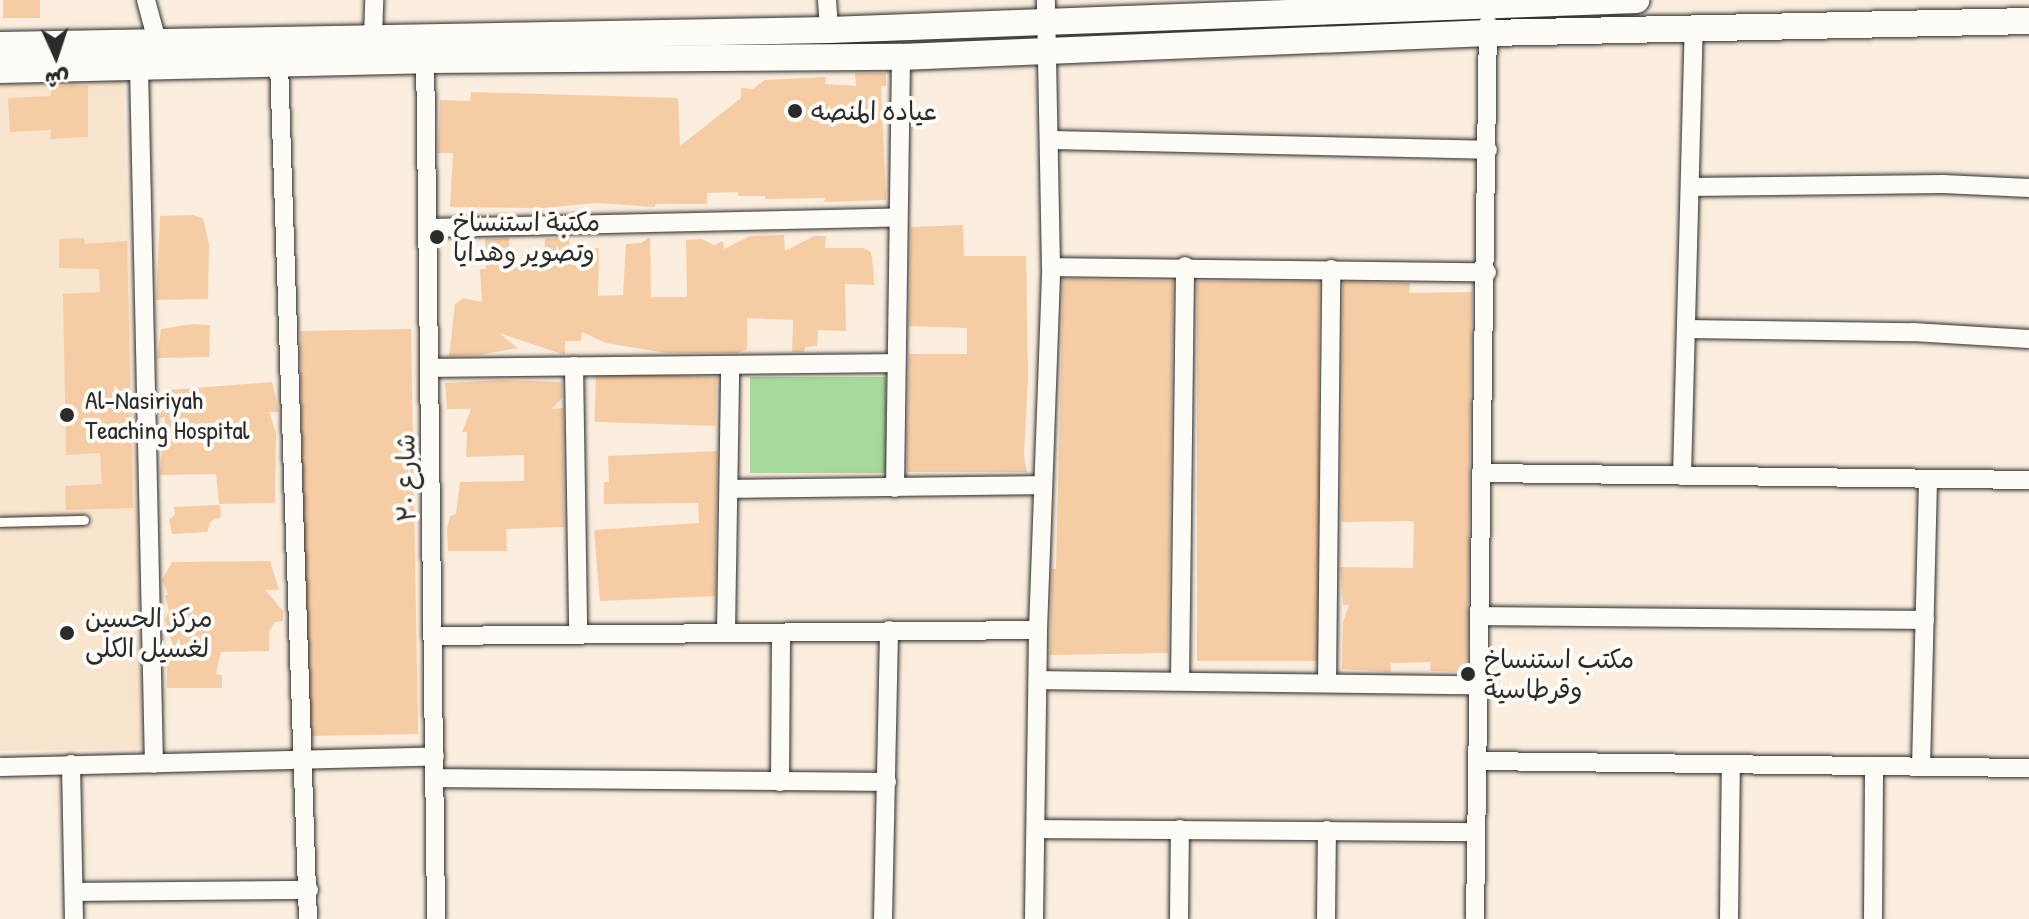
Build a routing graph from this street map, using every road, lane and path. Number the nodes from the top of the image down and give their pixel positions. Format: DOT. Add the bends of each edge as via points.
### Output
graph roads {
  1 [pos="146,0"];
  2 [pos="374,0"];
  3 [pos="827,0"];
  4 [pos="1636,0"];
  5 [pos="1324,6"];
  6 [pos="1487,6"];
  7 [pos="1046,11"];
  8 [pos="2029,21"];
  9 [pos="1694,28"];
  10 [pos="829,30"];
  11 [pos="1489,33"];
  12 [pos="373,37"];
  13 [pos="157,41"];
  14 [pos="0,45"];
  15 [pos="425,48"];
  16 [pos="1047,53"];
  17 [pos="901,57"];
  18 [pos="279,64"];
  19 [pos="139,67"];
  20 [pos="0,70"];
  21 [pos="1051,140"];
  22 [pos="1488,150"];
  23 [pos="1690,187"];
  24 [pos="2029,188"];
  25 [pos="897,217"];
  26 [pos="427,228"];
  27 [pos="1185,266"];
  28 [pos="1051,267"];
  29 [pos="1331,269"];
  30 [pos="1487,272"];
  31 [pos="1686,329"];
  32 [pos="2029,339"];
  33 [pos="895,363"];
  34 [pos="730,365"];
  35 [pos="574,366"];
  36 [pos="431,368"];
  37 [pos="1483,473"];
  38 [pos="1682,476"];
  39 [pos="1928,479"];
  40 [pos="2029,480"];
  41 [pos="1043,485"];
  42 [pos="895,488"];
  43 [pos="730,489"];
  44 [pos="84,520"];
  45 [pos="0,522"];
  46 [pos="1480,616"];
  47 [pos="1925,620"];
  48 [pos="889,630"];
  49 [pos="1038,630"];
  50 [pos="726,633"];
  51 [pos="781,633"];
  52 [pos="578,635"];
  53 [pos="434,636"];
  54 [pos="1039,680"];
  55 [pos="1180,681"];
  56 [pos="1327,683"];
  57 [pos="1479,685"];
  58 [pos="435,756"];
  59 [pos="302,761"];
  60 [pos="1478,761"];
  61 [pos="71,764"];
  62 [pos="154,764"];
  63 [pos="1731,765"];
  64 [pos="1874,766"];
  65 [pos="0,767"];
  66 [pos="1921,767"];
  67 [pos="2029,768"];
  68 [pos="434,778"];
  69 [pos="780,782"];
  70 [pos="887,782"];
  71 [pos="1036,829"];
  72 [pos="1180,829"];
  73 [pos="1327,830"];
  74 [pos="1476,832"];
  75 [pos="309,890"];
  76 [pos="74,892"];
  77 [pos="74,919"];
  78 [pos="308,919"];
  79 [pos="436,919"];
  80 [pos="883,919"];
  81 [pos="1034,919"];
  82 [pos="1179,919"];
  83 [pos="1326,919"];
  84 [pos="1475,919"];
  85 [pos="1729,919"];
  86 [pos="1873,919"];
  1 -- 13 [label="street"];
  2 -- 12 [label="street"];
  3 -- 10 [label="street"];
  4 -- 6 [label="street"];
  5 -- 6 [label="street"];
  5 -- 7 [label="street"];
  6 -- 11 [label="street"];
  7 -- 10 [label="street"];
  7 -- 16 [label="street"];
  8 -- 9 [label="street"];
  9 -- 11 [label="street"];
  9 -- 23 [label="street"];
  10 -- 15 [label="street"];
  11 -- 16 [label="street"];
  11 -- 22 [label="street"];
  12 -- 13 [label="street"];
  12 -- 15 [label="street"];
  13 -- 14 [label="street"];
  15 -- 17 [label="street"];
  15 -- 18 [label="street"];
  15 -- 26 [label="street, شارع ٣٠"];
  16 -- 17 [label="street"];
  16 -- 21 [label="street"];
  17 -- 25 [label="street"];
  18 -- 19 [label="street"];
  18 -- 59 [label="street"];
  19 -- 20 [label="street"];
  19 -- 62 [label="street"];
  21 -- 22 [label="street"];
  21 -- 28 [label="street"];
  22 -- 30 [label="street"];
  23 -- 24 [label="street"];
  23 -- 31 [label="street"];
  25 -- 26 [label="street"];
  25 -- 33 [label="street"];
  26 -- 36 [label="street, شارع ٣٠"];
  27 -- 28 [label="street"];
  27 -- 29 [label="street"];
  27 -- 55 [label="street"];
  28 -- 41 [label="street"];
  29 -- 30 [label="street"];
  29 -- 56 [label="street"];
  30 -- 37 [label="street"];
  31 -- 32 [label="street"];
  31 -- 38 [label="street"];
  33 -- 34 [label="street"];
  33 -- 42 [label="street"];
  34 -- 35 [label="street"];
  34 -- 43 [label="street"];
  35 -- 36 [label="street"];
  35 -- 52 [label="street"];
  36 -- 53 [label="street, شارع ٣٠"];
  37 -- 38 [label="street"];
  37 -- 46 [label="street"];
  38 -- 39 [label="street"];
  39 -- 40 [label="street"];
  39 -- 47 [label="street"];
  41 -- 42 [label="street"];
  41 -- 49 [label="street"];
  42 -- 43 [label="street"];
  43 -- 50 [label="street"];
  44 -- 45 [label="lane"];
  46 -- 47 [label="street"];
  46 -- 57 [label="street"];
  47 -- 66 [label="street"];
  48 -- 49 [label="street"];
  48 -- 51 [label="street"];
  48 -- 70 [label="street"];
  49 -- 54 [label="street"];
  50 -- 51 [label="street"];
  50 -- 52 [label="street"];
  51 -- 69 [label="street"];
  52 -- 53 [label="street"];
  53 -- 58 [label="street, شارع ٣٠"];
  54 -- 55 [label="street"];
  54 -- 71 [label="street"];
  55 -- 56 [label="street"];
  56 -- 57 [label="street"];
  57 -- 60 [label="street"];
  58 -- 59 [label="street"];
  58 -- 68 [label="street, شارع ٣٠"];
  59 -- 62 [label="street"];
  59 -- 75 [label="street"];
  60 -- 63 [label="street"];
  60 -- 74 [label="street"];
  61 -- 62 [label="street"];
  61 -- 65 [label="street"];
  61 -- 76 [label="street"];
  63 -- 64 [label="street"];
  63 -- 85 [label="street"];
  64 -- 66 [label="street"];
  64 -- 86 [label="street"];
  66 -- 67 [label="street"];
  68 -- 69 [label="street"];
  68 -- 79 [label="street, شارع ٣٠"];
  69 -- 70 [label="street"];
  70 -- 80 [label="street"];
  71 -- 72 [label="street"];
  71 -- 81 [label="street"];
  72 -- 73 [label="street"];
  72 -- 82 [label="street"];
  73 -- 74 [label="street"];
  73 -- 83 [label="street"];
  74 -- 84 [label="street"];
  75 -- 76 [label="street"];
  75 -- 78 [label="street"];
  76 -- 77 [label="street"];
}
